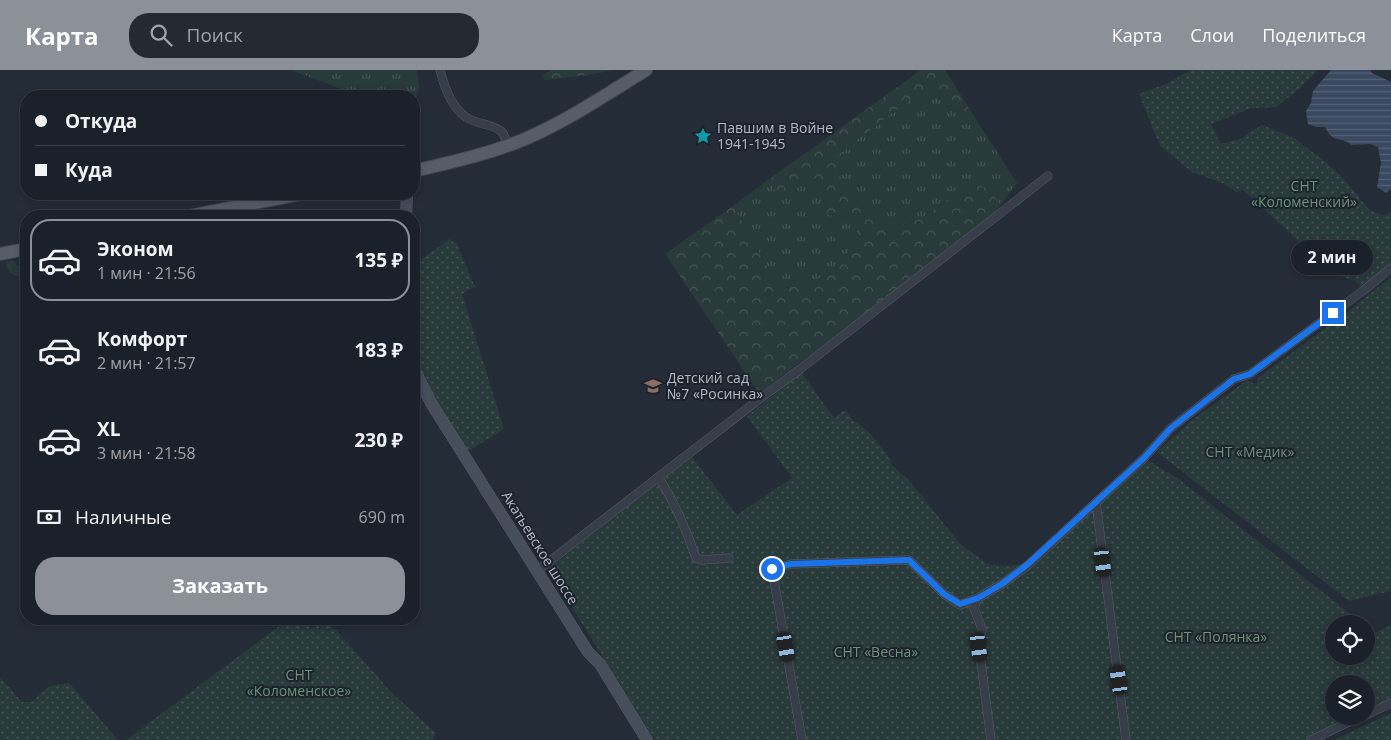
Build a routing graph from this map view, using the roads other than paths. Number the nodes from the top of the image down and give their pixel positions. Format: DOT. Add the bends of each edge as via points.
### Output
graph roads {
  1 [pos="440,70"];
  2 [pos="646,70"];
  3 [pos="508,146"];
  4 [pos="420,169"];
  5 [pos="1048,176"];
  6 [pos="271,200"];
  7 [pos="221,210"];
  8 [pos="20,250"];
  9 [pos="0,254"];
  10 [pos="1391,268"];
  11 [pos="420,381"];
  12 [pos="658,477"];
  13 [pos="1096,502"];
  14 [pos="729,558"];
  15 [pos="536,571"];
  16 [pos="978,598"];
  17 [pos="1391,703"];
  18 [pos="1375,710"];
  19 [pos="1343,725"];
  20 [pos="647,740"];
  21 [pos="802,740"];
  22 [pos="991,740"];
  23 [pos="1126,740"];
  24 [pos="1311,740"];
  1 -- 3 [label="street" via="453,104 463,116 502,132"];
  2 -- 3 [label="main road" via="566,118"];
  3 -- 4 [label="main road"];
  5 -- 12 [label="street"];
  6 -- 7 [label="main road"];
  8 -- 9 [label="main road"];
  10 -- 13 [label="street" via="1250,374 1234,379 1186,416"];
  11 -- 15 [label="main road, Акатьевское шоссе"];
  12 -- 14 [label="street" via="684,523 696,558"];
  12 -- 15 [label="street"];
  13 -- 16 [label="street" via="1028,564"];
  13 -- 23 [label="street"];
  15 -- 20 [label="main road, Акатьевское шоссе"];
  16 -- 21 [label="street" via="960,604 944,594 909,560 791,564 772,569"];
  16 -- 22 [label="street" via="974,608 982,629 979,647"];
  17 -- 18 [label="street"];
  19 -- 24 [label="street"];
}
